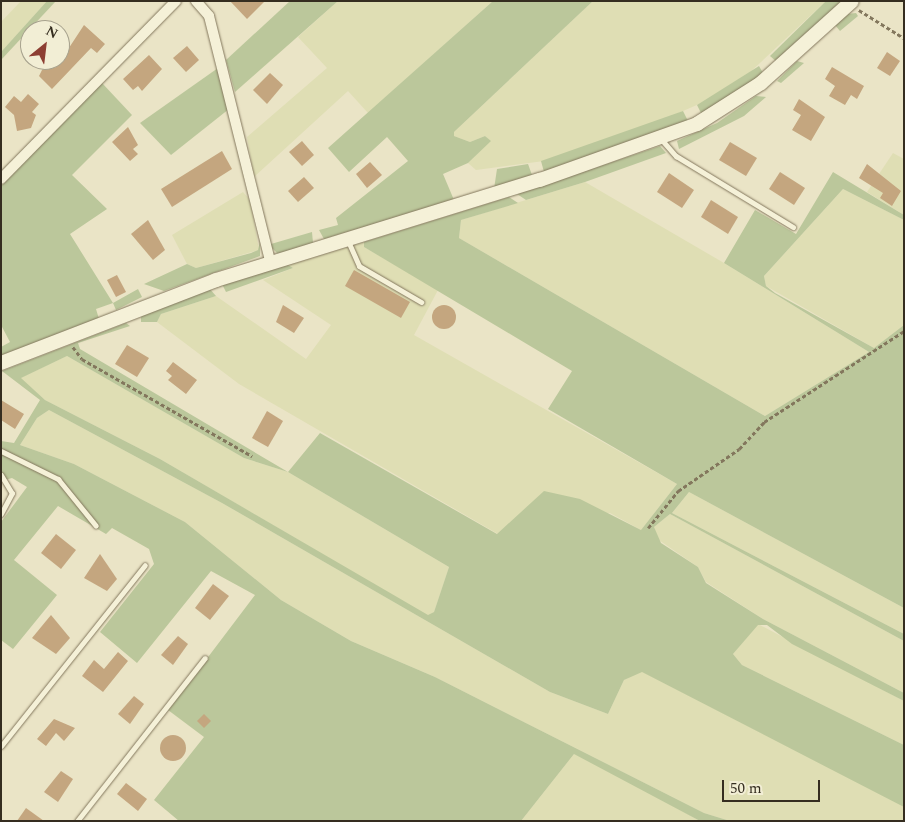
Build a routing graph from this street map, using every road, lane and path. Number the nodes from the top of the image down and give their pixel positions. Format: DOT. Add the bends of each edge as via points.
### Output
graph roads {
  1 [pos="176,1"];
  2 [pos="196,1"];
  3 [pos="854,4"];
  4 [pos="904,38"];
  5 [pos="661,139"];
  6 [pos="1,179"];
  7 [pos="793,227"];
  8 [pos="348,240"];
  9 [pos="270,264"];
  10 [pos="421,302"];
  11 [pos="904,331"];
  12 [pos="68,337"];
  13 [pos="1,363"];
  14 [pos="1,451"];
  15 [pos="252,456"];
  16 [pos="1,475"];
  17 [pos="1,514"];
  18 [pos="96,526"];
  19 [pos="648,528"];
  20 [pos="146,565"];
  21 [pos="205,658"];
  22 [pos="1,746"];
  23 [pos="77,821"];
  1 -- 6 [label="street"];
  2 -- 9 [label="street" via="209,16"];
  3 -- 4 [label="path"];
  3 -- 5 [label="street" via="734,104"];
  5 -- 7 [label="lane" via="676,156"];
  5 -- 8 [label="street"];
  8 -- 9 [label="street"];
  8 -- 10 [label="lane" via="359,266"];
  9 -- 12 [label="street"];
  11 -- 19 [label="path" via="764,422 739,449 678,491"];
  12 -- 13 [label="street"];
  12 -- 15 [label="path" via="82,359"];
  14 -- 18 [label="lane" via="58,479 77,498"];
  16 -- 17 [label="lane" via="12,493"];
  20 -- 22 [label="lane"];
  21 -- 23 [label="lane"];
}
